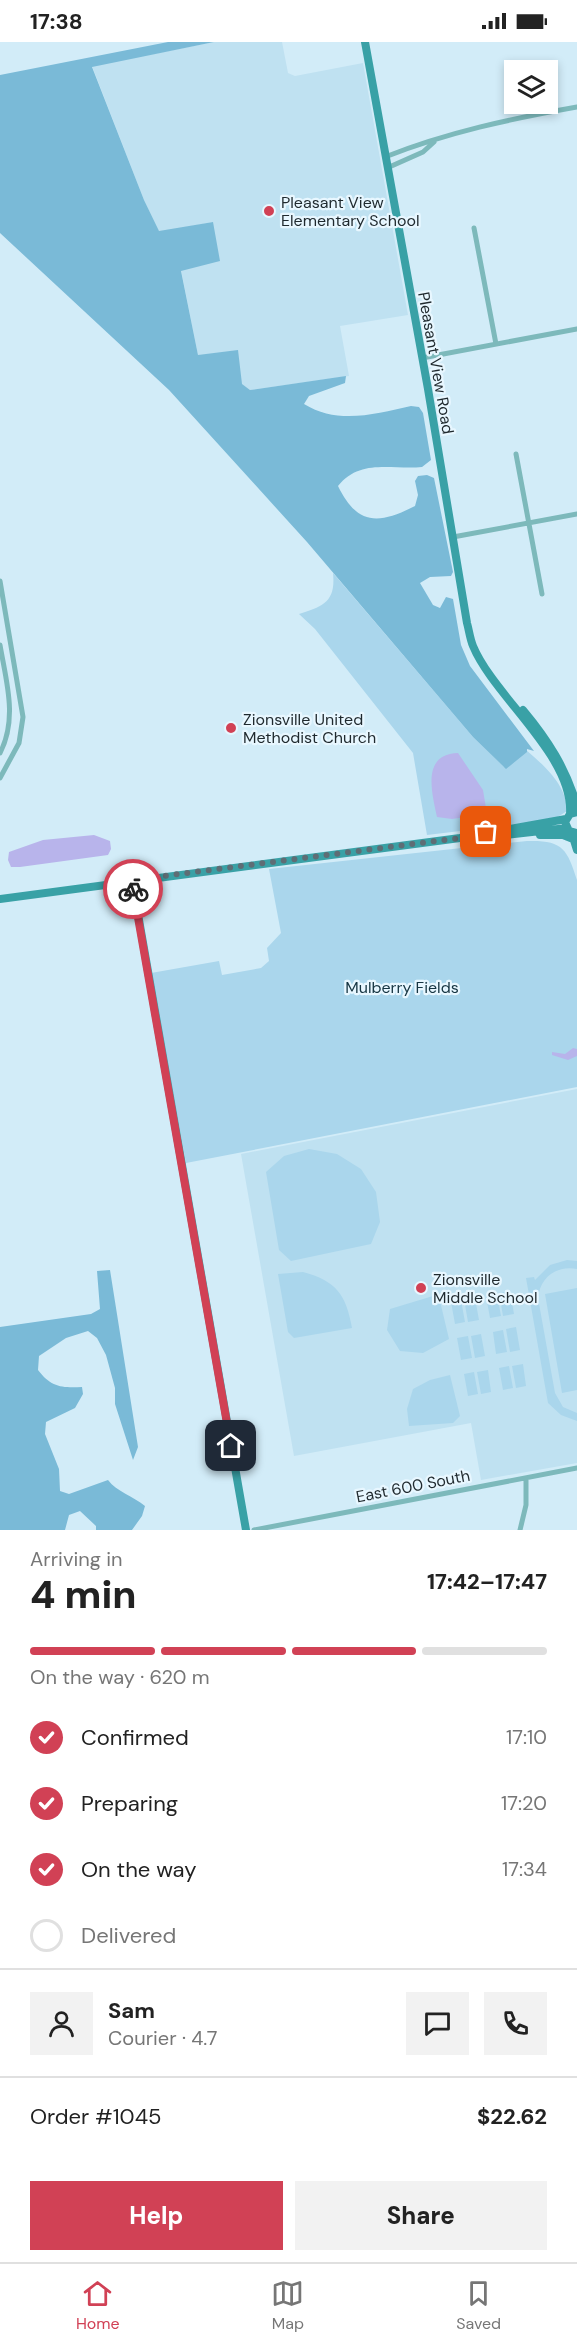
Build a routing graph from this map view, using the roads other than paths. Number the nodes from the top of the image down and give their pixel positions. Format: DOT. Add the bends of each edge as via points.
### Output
graph roads {
  1 [pos="365,42"];
  2 [pos="577,107"];
  3 [pos="436,141"];
  4 [pos="385,157"];
  5 [pos="387,168"];
  6 [pos="474,228"];
  7 [pos="577,329"];
  8 [pos="496,344"];
  9 [pos="422,358"];
  10 [pos="516,454"];
  11 [pos="577,514"];
  12 [pos="528,523"];
  13 [pos="453,537"];
  14 [pos="0,581"];
  15 [pos="542,594"];
  16 [pos="0,645"];
  17 [pos="14,650"];
  18 [pos="1,652"];
  19 [pos="498,683"];
  20 [pos="0,753"];
  21 [pos="0,778"];
  22 [pos="577,806"];
  23 [pos="571,815"];
  24 [pos="532,833"];
  25 [pos="572,833"];
  26 [pos="460,838"];
  27 [pos="577,850"];
  28 [pos="132,880"];
  29 [pos="0,898"];
  30 [pos="577,1468"];
  31 [pos="526,1478"];
  32 [pos="246,1530"];
  33 [pos="255,1530"];
  34 [pos="520,1530"];
  1 -- 4 [label="street, Pleasant View Road"];
  2 -- 3 [label="street" via="455,131"];
  3 -- 4 [label="street"];
  3 -- 5 [label="street" via="423,152"];
  4 -- 5 [label="street, Pleasant View Road"];
  5 -- 9 [label="street, Pleasant View Road"];
  6 -- 8 [label="street"];
  7 -- 8 [label="street"];
  8 -- 9 [label="street"];
  9 -- 13 [label="street, Pleasant View Road"];
  10 -- 12 [label="street"];
  11 -- 12 [label="street"];
  12 -- 13 [label="street"];
  12 -- 15 [label="street"];
  13 -- 19 [label="street, Pleasant View Road" via="473,646"];
  14 -- 17 [label="street"];
  16 -- 18 [label="street"];
  17 -- 18 [label="street"];
  17 -- 21 [label="street" via="23,722 19,743"];
  18 -- 20 [label="street" via="10,717"];
  19 -- 22 [label="street, Pleasant View Road" via="550,743 563,765"];
  19 -- 23 [label="street, Pleasant View Road" via="553,760 569,799"];
  23 -- 25 [label="street, Pleasant View Road"];
  23 -- 26 [label="street"];
  24 -- 25 [label="street"];
  24 -- 25 [label="street" via="554,828"];
  24 -- 26 [label="street"];
  25 -- 27 [label="street, Pleasant View Road"];
  26 -- 28 [label="street"];
  28 -- 29 [label="street"];
  28 -- 32 [label="street"];
  30 -- 31 [label="street, East 600 South"];
  31 -- 33 [label="street, East 600 South"];
  31 -- 34 [label="street" via="526,1505"];
}
